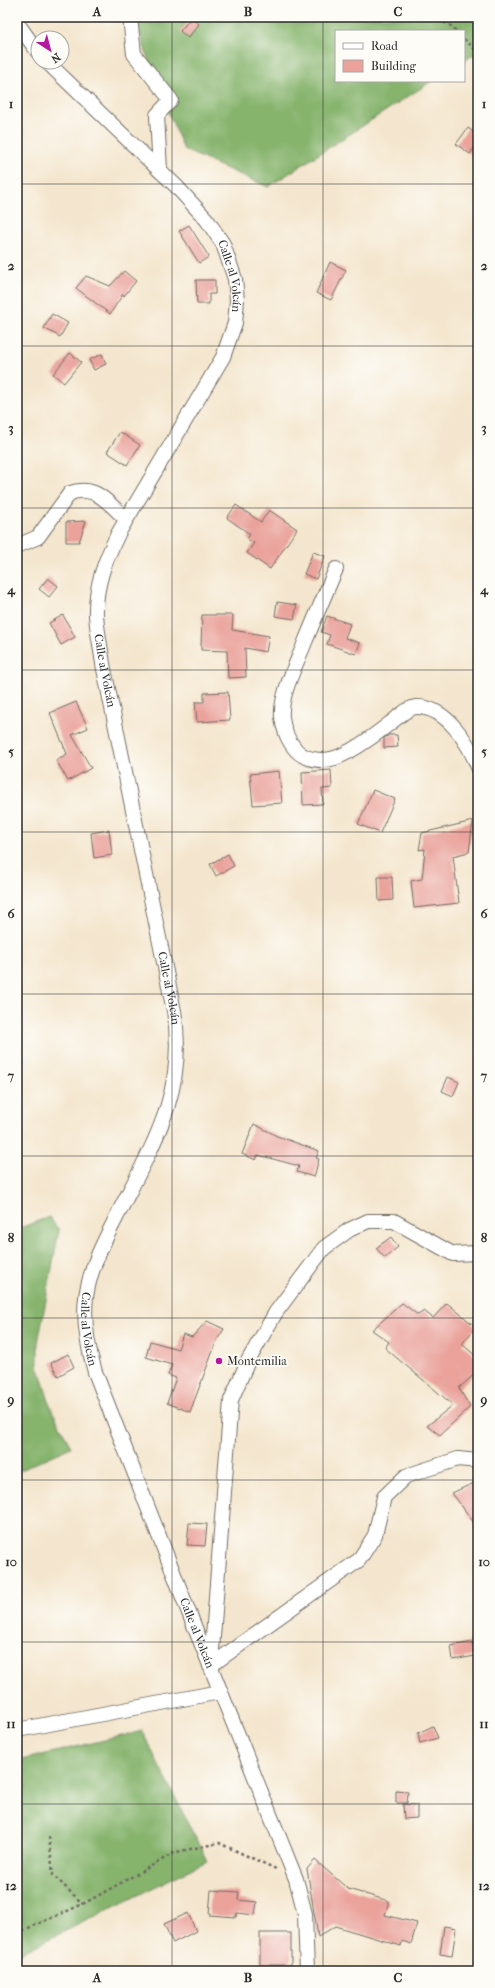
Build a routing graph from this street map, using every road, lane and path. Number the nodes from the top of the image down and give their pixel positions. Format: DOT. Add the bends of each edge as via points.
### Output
graph roads {
  1 [pos="130,17"];
  2 [pos="433,17"];
  3 [pos="17,23"];
  4 [pos="455,30"];
  5 [pos="465,40"];
  6 [pos="30,41"];
  7 [pos="478,52"];
  8 [pos="55,70"];
  9 [pos="160,171"];
  10 [pos="126,519"];
  11 [pos="17,547"];
  12 [pos="336,569"];
  13 [pos="478,768"];
  14 [pos="478,1253"];
  15 [pos="478,1461"];
  16 [pos="210,1666"];
  17 [pos="220,1692"];
  18 [pos="17,1730"];
  19 [pos="49,1838"];
  20 [pos="296,1879"];
  21 [pos="83,1904"];
  22 [pos="17,1932"];
  23 [pos="307,1971"];
  1 -- 9 [label="street" via="134,54 171,100 157,115"];
  2 -- 4 [label="path"];
  3 -- 6 [label="street"];
  5 -- 7 [label="path"];
  8 -- 9 [label="street, Calle al Volcán"];
  9 -- 10 [label="street, Calle al Volcán" via="200,212 223,244 235,279 236,323 223,357"];
  10 -- 11 [label="street" via="98,494 78,490 70,493 38,537"];
  10 -- 16 [label="street, Calle al Volcán" via="104,568 99,584 96,615 103,664 172,1004 177,1036 177,1060 172,1093 158,1134 95,1261 86,1296 85,1318 90,1356 95,1372"];
  12 -- 13 [label="street" via="286,692 282,716 292,746 308,758 335,758 389,725 409,709 417,707 431,710 447,720 464,738"];
  14 -- 16 [label="street" via="453,1254 394,1221 368,1221 349,1230 324,1248 276,1312 248,1361 231,1400"];
  15 -- 16 [label="street" via="458,1459 406,1476 384,1497 375,1535 359,1560"];
  16 -- 17 [label="street, Calle al Volcán"];
  17 -- 18 [label="street"];
  17 -- 20 [label="street, Calle al Volcán"];
  19 -- 21 [label="path" via="53,1875"];
  20 -- 21 [label="path" via="219,1843 176,1852"];
  20 -- 23 [label="street, Calle al Volcán" via="305,1914"];
  21 -- 22 [label="path"];
}
